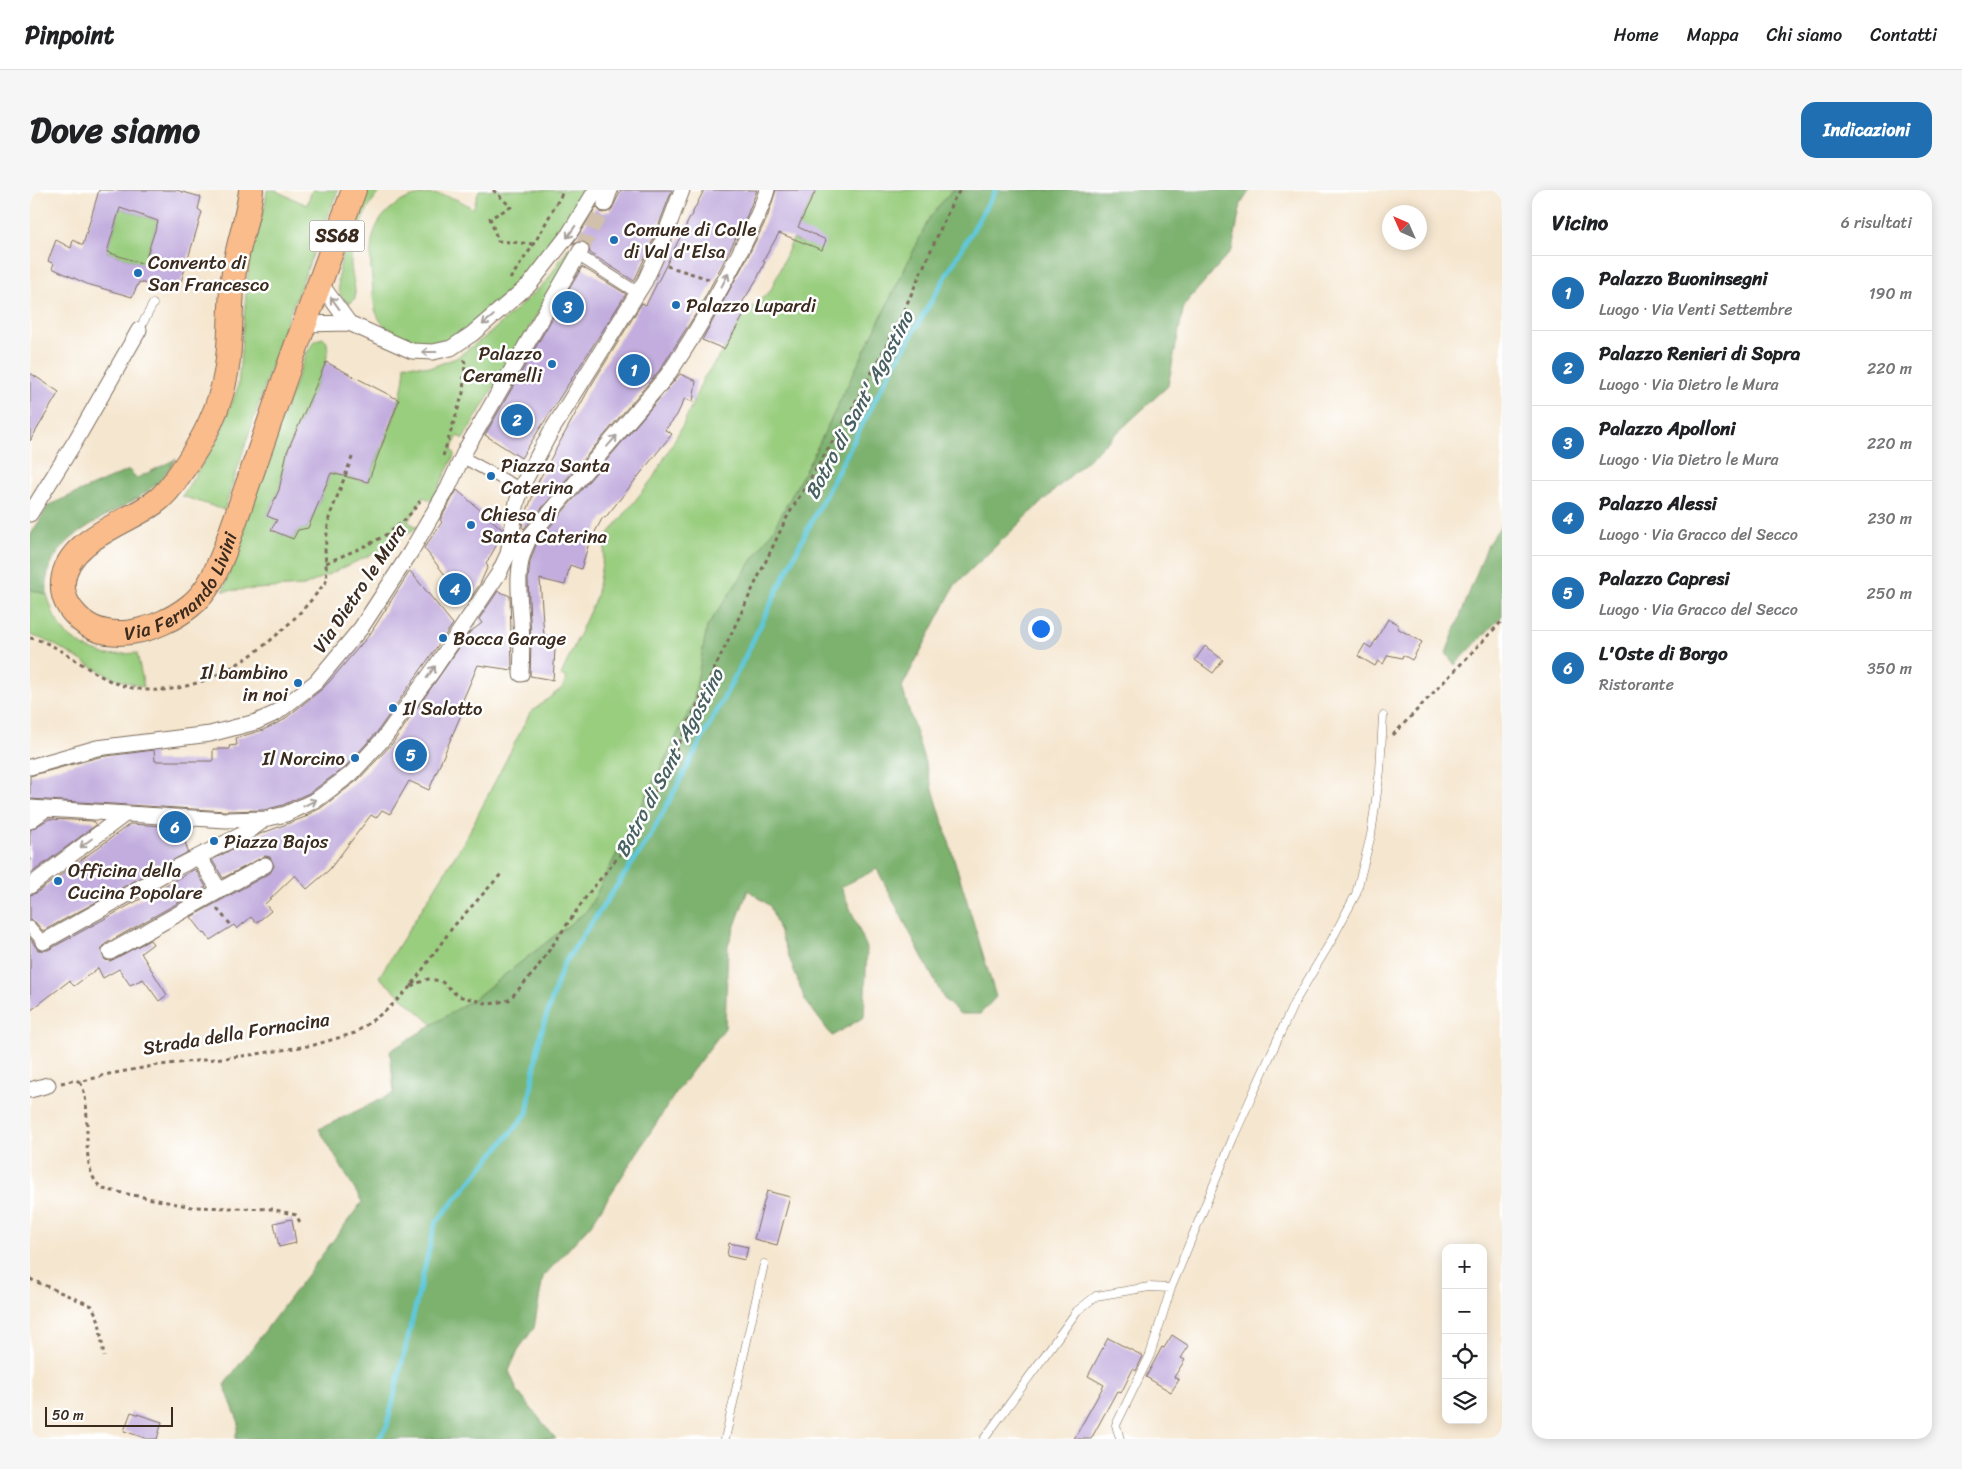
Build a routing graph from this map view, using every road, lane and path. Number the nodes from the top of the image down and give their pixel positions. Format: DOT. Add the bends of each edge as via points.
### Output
graph roads {
  1 [pos="251,190"];
  2 [pos="354,190"];
  3 [pos="493,190"];
  4 [pos="564,190"];
  5 [pos="596,190"];
  6 [pos="682,190"];
  7 [pos="767,190"];
  8 [pos="960,190"];
  9 [pos="534,244"];
  10 [pos="579,252"];
  11 [pos="654,262"];
  12 [pos="320,283"];
  13 [pos="507,284"];
  14 [pos="724,284"];
  15 [pos="638,293"];
  16 [pos="154,304"];
  17 [pos="349,323"];
  18 [pos="304,324"];
  19 [pos="139,330"];
  20 [pos="458,344"];
  21 [pos="353,455"];
  22 [pos="462,457"];
  23 [pos="443,458"];
  24 [pos="521,489"];
  25 [pos="425,494"];
  26 [pos="30,514"];
  27 [pos="529,537"];
  28 [pos="508,554"];
  29 [pos="326,563"];
  30 [pos="1502,621"];
  31 [pos="30,638"];
  32 [pos="521,674"];
  33 [pos="1384,716"];
  34 [pos="1382,746"];
  35 [pos="30,767"];
  36 [pos="30,808"];
  37 [pos="49,809"];
  38 [pos="125,814"];
  39 [pos="264,819"];
  40 [pos="30,823"];
  41 [pos="199,857"];
  42 [pos="265,865"];
  43 [pos="503,872"];
  44 [pos="30,886"];
  45 [pos="213,893"];
  46 [pos="232,926"];
  47 [pos="30,927"];
  48 [pos="43,942"];
  49 [pos="110,952"];
  50 [pos="411,986"];
  51 [pos="48,1085"];
  52 [pos="30,1090"];
  53 [pos="301,1224"];
  54 [pos="764,1264"];
  55 [pos="30,1279"];
  56 [pos="1171,1288"];
  57 [pos="104,1356"];
  58 [pos="725,1439"];
  59 [pos="984,1439"];
  60 [pos="1120,1439"];
  1 -- 18 [label="main road, Via Fernando Livini / SS68" via="235,263 227,367 217,406 186,465 163,496 92,539 70,561 63,578 63,590 70,608 81,621 108,633 138,630 173,617 190,607 204,592 224,552"];
  2 -- 12 [label="main road, SS68"];
  3 -- 9 [label="path" via="511,207 490,218 498,241"];
  4 -- 9 [label="path"];
  5 -- 20 [label="street, one-way" via="569,234 536,277"];
  6 -- 11 [label="street"];
  14 -- 7 [label="street, one-way"];
  8 -- 50 [label="path" via="952,201 897,326 786,519 627,846 588,894 535,971 509,1000 490,1004 458,996 441,981 428,979"];
  9 -- 13 [label="path"];
  10 -- 15 [label="street"];
  10 -- 22 [label="street, Via Dietro le Mura"];
  11 -- 14 [label="path"];
  11 -- 15 [label="street"];
  17 -- 12 [label="street, one-way"];
  12 -- 18 [label="main road, SS68"];
  27 -- 14 [label="street, one-way" via="666,377"];
  15 -- 24 [label="street" via="547,438"];
  16 -- 19 [label="lane"];
  17 -- 18 [label="street"];
  20 -- 17 [label="street, one-way" via="444,351 412,351"];
  19 -- 26 [label="street"];
  20 -- 23 [label="path" via="465,363 464,393"];
  21 -- 29 [label="path" via="329,518"];
  22 -- 24 [label="street"];
  22 -- 35 [label="street, Via Dietro le Mura" via="432,516 371,614 329,668 296,699 267,718 223,731 97,748"];
  24 -- 28 [label="street"];
  25 -- 29 [label="path" via="396,529"];
  27 -- 28 [label="street"];
  27 -- 32 [label="street" via="518,576"];
  39 -- 28 [label="street, one-way" via="286,814 316,800 343,781 369,756 494,582"];
  29 -- 31 [label="path" via="327,580 292,622 273,639 224,671 187,686 151,692 127,687"];
  30 -- 34 [label="path"];
  33 -- 34 [label="lane"];
  34 -- 56 [label="lane" via="1371,835 1356,894 1294,1003 1233,1138"];
  36 -- 37 [label="street"];
  37 -- 38 [label="street"];
  37 -- 40 [label="street"];
  38 -- 39 [label="street"];
  38 -- 44 [label="street, one-way"];
  39 -- 41 [label="street" via="249,831"];
  41 -- 45 [label="street"];
  41 -- 48 [label="street"];
  42 -- 45 [label="street"];
  43 -- 50 [label="path, Strada della Fornacina" via="452,928"];
  45 -- 46 [label="path"];
  45 -- 49 [label="street"];
  47 -- 48 [label="street"];
  50 -- 53 [label="path, Strada della Fornacina" via="388,1009 355,1033 314,1045 159,1065 80,1082 85,1094 90,1165 96,1184 103,1189 192,1207 272,1209 296,1215"];
  51 -- 52 [label="street"];
  54 -- 58 [label="lane"];
  55 -- 57 [label="path" via="92,1306 99,1321"];
  56 -- 59 [label="lane" via="1149,1287 1096,1296 1077,1311"];
  56 -- 60 [label="lane" via="1150,1355 1116,1425"];
}
